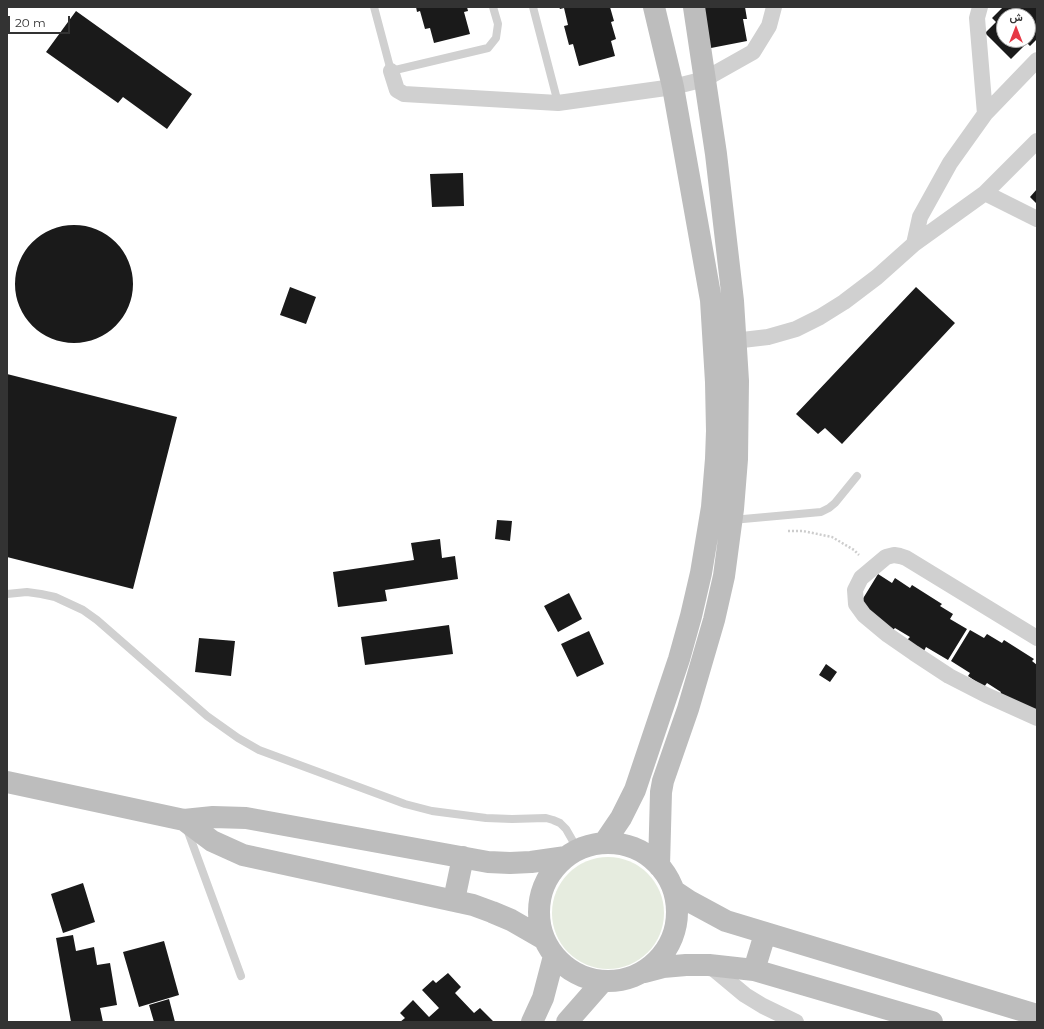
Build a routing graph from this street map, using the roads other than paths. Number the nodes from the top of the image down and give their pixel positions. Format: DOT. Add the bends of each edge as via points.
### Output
graph roads {
  1 [pos="374,7"];
  2 [pos="493,7"];
  3 [pos="533,7"];
  4 [pos="654,7"];
  5 [pos="694,7"];
  6 [pos="774,7"];
  7 [pos="980,7"];
  8 [pos="1037,60"];
  9 [pos="391,71"];
  10 [pos="706,79"];
  11 [pos="673,87"];
  12 [pos="558,103"];
  13 [pos="985,114"];
  14 [pos="1037,141"];
  15 [pos="985,193"];
  16 [pos="1037,219"];
  17 [pos="914,244"];
  18 [pos="736,341"];
  19 [pos="713,343"];
  20 [pos="728,431"];
  21 [pos="857,476"];
  22 [pos="726,512"];
  23 [pos="7,594"];
  24 [pos="1037,638"];
  25 [pos="1037,718"];
  26 [pos="7,782"];
  27 [pos="184,820"];
  28 [pos="604,843"];
  29 [pos="572,853"];
  30 [pos="463,857"];
  31 [pos="659,866"];
  32 [pos="674,891"];
  33 [pos="454,900"];
  34 [pos="765,934"];
  35 [pos="549,948"];
  36 [pos="709,965"];
  37 [pos="754,970"];
  38 [pos="640,973"];
  39 [pos="241,976"];
  40 [pos="603,981"];
  41 [pos="1037,1015"];
  42 [pos="532,1022"];
  43 [pos="567,1022"];
  44 [pos="796,1022"];
  45 [pos="932,1022"];
  1 -- 9 [label="lane"];
  2 -- 9 [label="lane" via="498,24 496,38 488,48"];
  3 -- 12 [label="lane"];
  4 -- 11 [label="main road"];
  5 -- 10 [label="main road"];
  6 -- 10 [label="street" via="769,26 753,52"];
  7 -- 13 [label="street" via="977,18"];
  8 -- 13 [label="street"];
  9 -- 12 [label="street" via="397,90 404,94"];
  10 -- 11 [label="street"];
  10 -- 18 [label="main road"];
  11 -- 12 [label="street"];
  11 -- 19 [label="main road" via="711,300"];
  13 -- 17 [label="street" via="950,163 924,208"];
  14 -- 15 [label="street"];
  15 -- 16 [label="street"];
  15 -- 17 [label="street"];
  17 -- 18 [label="street" via="861,290 820,317 796,329 768,337"];
  18 -- 19 [label="street"];
  18 -- 20 [label="main road" via="738,381"];
  19 -- 20 [label="main road" via="716,382"];
  20 -- 22 [label="main road"];
  21 -- 22 [label="lane" via="829,508 821,512"];
  22 -- 28 [label="main road" via="701,573 679,659 635,790 621,818"];
  22 -- 31 [label="main road" via="724,576 714,620 663,780"];
  23 -- 29 [label="lane" via="41,594 55,597 83,610 207,716 259,750 405,804 426,809 460,816 554,820 566,829"];
  24 -- 25 [label="street" via="906,558 894,555 886,557 861,578 855,590 856,604 864,615 914,654 986,695"];
  26 -- 27 [label="main road"];
  27 -- 30 [label="main road" via="213,817 246,818"];
  27 -- 33 [label="main road" via="212,841 243,855"];
  27 -- 39 [label="lane"];
  28 -- 29 [label="main road"];
  28 -- 31 [label="main road" via="634,848"];
  29 -- 30 [label="main road" via="532,862 510,863"];
  29 -- 35 [label="main road" via="550,873 541,894 539,917"];
  30 -- 33 [label="main road"];
  31 -- 32 [label="main road"];
  32 -- 34 [label="main road" via="726,922"];
  32 -- 38 [label="main road" via="677,917 672,938 654,964"];
  33 -- 35 [label="main road" via="511,920"];
  34 -- 37 [label="main road"];
  34 -- 41 [label="main road"];
  35 -- 40 [label="main road" via="568,969 585,978"];
  35 -- 42 [label="main road" via="543,998"];
  36 -- 37 [label="main road"];
  36 -- 38 [label="main road" via="663,968"];
  36 -- 44 [label="street" via="745,995"];
  37 -- 45 [label="main road"];
  38 -- 40 [label="main road" via="623,980"];
  40 -- 43 [label="main road"];
}
